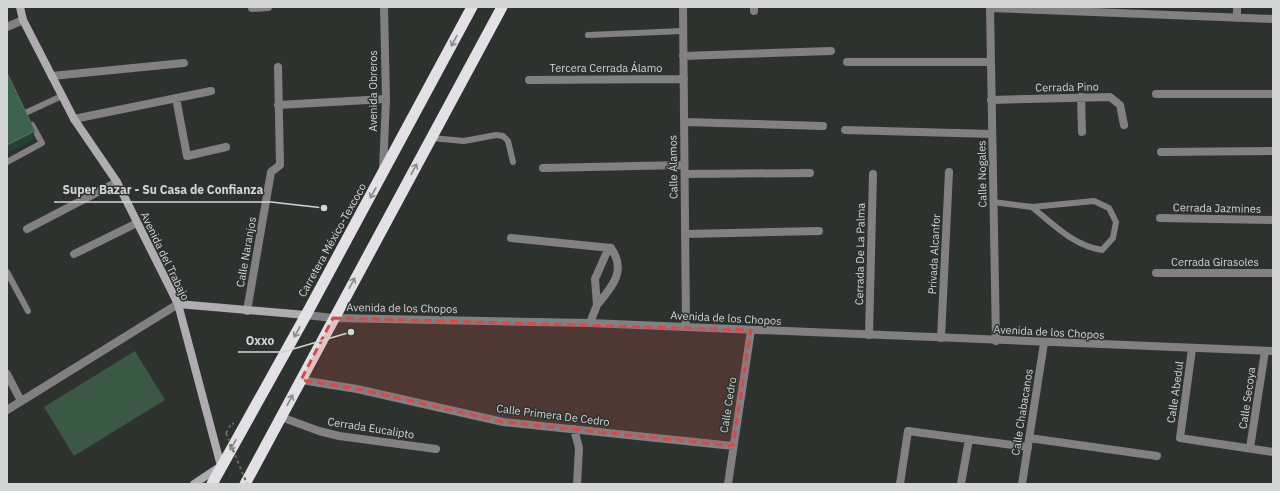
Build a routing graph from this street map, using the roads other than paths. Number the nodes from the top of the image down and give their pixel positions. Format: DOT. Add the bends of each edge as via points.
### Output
graph roads {
  1 [pos="20,7"];
  2 [pos="268,7"];
  3 [pos="384,7"];
  4 [pos="472,7"];
  5 [pos="502,7"];
  6 [pos="683,7"];
  7 [pos="990,7"];
  8 [pos="1237,7"];
  9 [pos="252,8"];
  10 [pos="1141,10"];
  11 [pos="1237,18"];
  12 [pos="1273,19"];
  13 [pos="23,20"];
  14 [pos="7,27"];
  15 [pos="683,31"];
  16 [pos="588,35"];
  17 [pos="831,51"];
  18 [pos="683,56"];
  19 [pos="184,62"];
  20 [pos="847,62"];
  21 [pos="991,62"];
  22 [pos="278,67"];
  23 [pos="52,76"];
  24 [pos="684,79"];
  25 [pos="529,80"];
  26 [pos="211,91"];
  27 [pos="1156,94"];
  28 [pos="1273,94"];
  29 [pos="62,96"];
  30 [pos="1081,97"];
  31 [pos="176,98"];
  32 [pos="386,99"];
  33 [pos="992,100"];
  34 [pos="278,105"];
  35 [pos="22,106"];
  36 [pos="25,113"];
  37 [pos="74,118"];
  38 [pos="684,122"];
  39 [pos="823,126"];
  40 [pos="1124,126"];
  41 [pos="845,130"];
  42 [pos="1082,132"];
  43 [pos="992,134"];
  44 [pos="431,138"];
  45 [pos="226,147"];
  46 [pos="1273,151"];
  47 [pos="1161,152"];
  48 [pos="7,162"];
  49 [pos="513,162"];
  50 [pos="684,165"];
  51 [pos="543,168"];
  52 [pos="949,172"];
  53 [pos="810,173"];
  54 [pos="685,174"];
  55 [pos="873,174"];
  56 [pos="382,175"];
  57 [pos="117,182"];
  58 [pos="993,202"];
  59 [pos="1032,208"];
  60 [pos="1160,218"];
  61 [pos="1273,220"];
  62 [pos="137,223"];
  63 [pos="27,229"];
  64 [pos="819,232"];
  65 [pos="685,234"];
  66 [pos="511,238"];
  67 [pos="611,248"];
  68 [pos="74,254"];
  69 [pos="7,272"];
  70 [pos="1156,273"];
  71 [pos="1273,273"];
  72 [pos="178,304"];
  73 [pos="597,305"];
  74 [pos="247,310"];
  75 [pos="28,311"];
  76 [pos="306,315"];
  77 [pos="333,318"];
  78 [pos="590,323"];
  79 [pos="686,327"];
  80 [pos="751,330"];
  81 [pos="869,335"];
  82 [pos="941,338"];
  83 [pos="996,340"];
  84 [pos="1044,343"];
  85 [pos="1192,349"];
  86 [pos="1269,351"];
  87 [pos="7,374"];
  88 [pos="301,380"];
  89 [pos="21,401"];
  90 [pos="7,410"];
  91 [pos="281,417"];
  92 [pos="574,429"];
  93 [pos="1029,438"];
  94 [pos="969,439"];
  95 [pos="733,446"];
  96 [pos="1028,447"];
  97 [pos="1250,448"];
  98 [pos="436,449"];
  99 [pos="1273,452"];
  100 [pos="1158,456"];
  101 [pos="221,466"];
  102 [pos="194,484"];
  103 [pos="212,484"];
  104 [pos="246,484"];
  105 [pos="577,484"];
  106 [pos="728,484"];
  107 [pos="900,484"];
  108 [pos="961,484"];
  109 [pos="1022,484"];
  1 -- 13 [label="main road, Avenida del Trabajo"];
  2 -- 9 [label="street"];
  3 -- 32 [label="street, Avenida Obreros"];
  4 -- 56 [label="highway, Carretera México-Texcoco, one-way"];
  5 -- 44 [label="highway"];
  6 -- 15 [label="street, Calle Álamos"];
  7 -- 10 [label="street"];
  7 -- 21 [label="street, Calle Nogales"];
  8 -- 11 [label="street"];
  10 -- 11 [label="street"];
  11 -- 12 [label="street"];
  13 -- 14 [label="street"];
  13 -- 23 [label="main road, Avenida del Trabajo"];
  15 -- 16 [label="lane"];
  15 -- 18 [label="street, Calle Álamos"];
  17 -- 18 [label="street"];
  18 -- 24 [label="street, Calle Álamos"];
  19 -- 23 [label="street"];
  20 -- 21 [label="street"];
  21 -- 33 [label="street, Calle Nogales"];
  22 -- 34 [label="street, Calle Naranjos"];
  23 -- 29 [label="main road, Avenida del Trabajo"];
  24 -- 25 [label="street, Tercera Cerrada Álamo"];
  24 -- 38 [label="street, Calle Álamos"];
  26 -- 31 [label="street"];
  27 -- 28 [label="street"];
  29 -- 36 [label="lane"];
  29 -- 37 [label="main road, Avenida del Trabajo"];
  30 -- 33 [label="street, Cerrada Pino"];
  30 -- 40 [label="street, Cerrada Pino" via="1110,98 1120,104"];
  30 -- 42 [label="street"];
  31 -- 37 [label="street"];
  31 -- 45 [label="street" via="187,156"];
  32 -- 34 [label="street"];
  32 -- 56 [label="street, Avenida Obreros"];
  33 -- 43 [label="street, Calle Nogales"];
  34 -- 74 [label="street, Calle Naranjos" via="280,165 271,172"];
  35 -- 36 [label="lane"];
  36 -- 48 [label="lane" via="42,143"];
  37 -- 57 [label="main road, Avenida del Trabajo"];
  38 -- 39 [label="street"];
  38 -- 50 [label="street, Calle Álamos"];
  41 -- 43 [label="street"];
  43 -- 58 [label="street, Calle Nogales"];
  44 -- 49 [label="lane" via="464,141 496,134 503,136 508,141"];
  77 -- 44 [label="highway, one-way"];
  46 -- 47 [label="street"];
  50 -- 51 [label="street"];
  50 -- 54 [label="street, Calle Álamos"];
  52 -- 82 [label="street, Privada Alcanfor"];
  53 -- 54 [label="street"];
  54 -- 65 [label="street, Calle Álamos"];
  55 -- 81 [label="street, Cerrada De La Palma"];
  56 -- 76 [label="highway, Carretera México-Texcoco, one-way"];
  57 -- 62 [label="main road, Avenida del Trabajo"];
  57 -- 63 [label="street"];
  58 -- 59 [label="lane"];
  58 -- 83 [label="street, Calle Nogales"];
  59 -- 59 [label="lane" via="1094,201 1109,208 1116,222 1113,238 1102,250 1087,248 1064,234"];
  60 -- 61 [label="street, Cerrada Jazmines"];
  62 -- 68 [label="street"];
  62 -- 72 [label="main road, Avenida del Trabajo"];
  64 -- 65 [label="street"];
  65 -- 79 [label="street, Calle Álamos"];
  66 -- 67 [label="street"];
  67 -- 73 [label="street" via="594,279"];
  67 -- 73 [label="street" via="617,256 615,281"];
  69 -- 75 [label="lane"];
  70 -- 71 [label="street, Cerrada Girasoles"];
  72 -- 74 [label="main road, Avenida de los Chopos"];
  72 -- 89 [label="street"];
  72 -- 101 [label="main road, Avenida del Trabajo"];
  73 -- 78 [label="street"];
  74 -- 76 [label="main road, Avenida de los Chopos"];
  76 -- 77 [label="street, Avenida de los Chopos"];
  76 -- 101 [label="highway, Carretera México-Texcoco, one-way"];
  77 -- 78 [label="street, Avenida de los Chopos"];
  77 -- 88 [label="highway"];
  78 -- 79 [label="street, Avenida de los Chopos"];
  79 -- 80 [label="street, Avenida de los Chopos"];
  80 -- 81 [label="street, Avenida de los Chopos"];
  80 -- 95 [label="street, Calle Cedro"];
  81 -- 82 [label="street, Avenida de los Chopos"];
  82 -- 83 [label="street, Avenida de los Chopos"];
  83 -- 84 [label="street, Avenida de los Chopos"];
  84 -- 85 [label="street, Avenida de los Chopos"];
  84 -- 93 [label="street, Calle Chabacanos"];
  85 -- 86 [label="street, Avenida de los Chopos"];
  85 -- 97 [label="street, Calle Abedul" via="1180,438"];
  86 -- 97 [label="street, Calle Secoya"];
  87 -- 89 [label="street"];
  91 -- 88 [label="highway, one-way"];
  88 -- 92 [label="street, Calle Primera De Cedro" via="357,389 503,422"];
  89 -- 90 [label="street"];
  91 -- 98 [label="street, Cerrada Eucalipto" via="339,436"];
  91 -- 104 [label="highway"];
  92 -- 95 [label="street, Calle Primera De Cedro"];
  92 -- 105 [label="street" via="579,448"];
  93 -- 96 [label="street, Calle Chabacanos"];
  93 -- 100 [label="street"];
  94 -- 96 [label="street"];
  94 -- 107 [label="street" via="908,431"];
  94 -- 108 [label="street"];
  95 -- 106 [label="street, Calle Cedro"];
  96 -- 109 [label="street, Calle Chabacanos"];
  97 -- 99 [label="street"];
  101 -- 102 [label="main road"];
  101 -- 103 [label="highway, Carretera México-Texcoco"];
}
